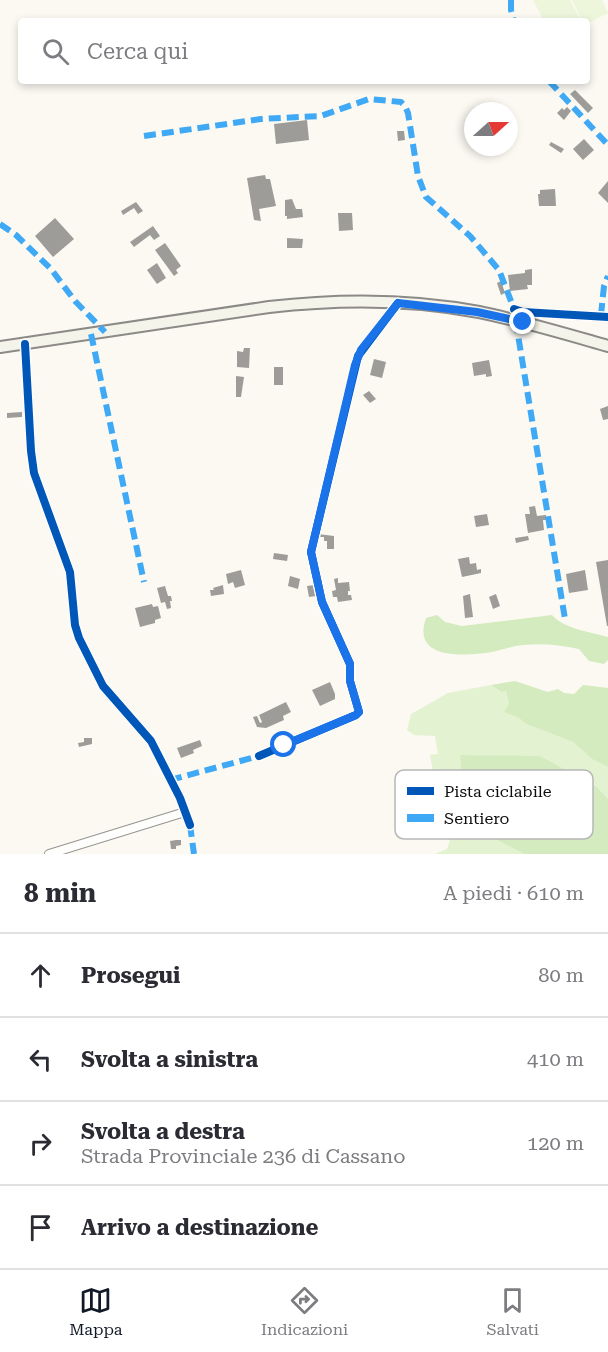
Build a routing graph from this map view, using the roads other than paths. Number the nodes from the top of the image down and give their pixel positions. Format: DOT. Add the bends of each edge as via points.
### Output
graph roads {
  1 [pos="398,303"];
  2 [pos="514,309"];
  3 [pos="608,317"];
  4 [pos="25,344"];
  5 [pos="608,346"];
  6 [pos="0,347"];
  7 [pos="259,756"];
  8 [pos="185,812"];
  9 [pos="190,825"];
  10 [pos="49,854"];
  1 -- 4 [label="main road" via="306,303"];
  1 -- 5 [label="main road" via="477,312"];
  1 -- 7 [label="street" via="358,356 311,552 322,602 350,664 350,681 359,712"];
  2 -- 3 [label="street"];
  4 -- 6 [label="main road"];
  4 -- 8 [label="street" via="34,473 70,572 79,638 102,686 150,741"];
  8 -- 9 [label="street"];
  8 -- 10 [label="street"];
}
